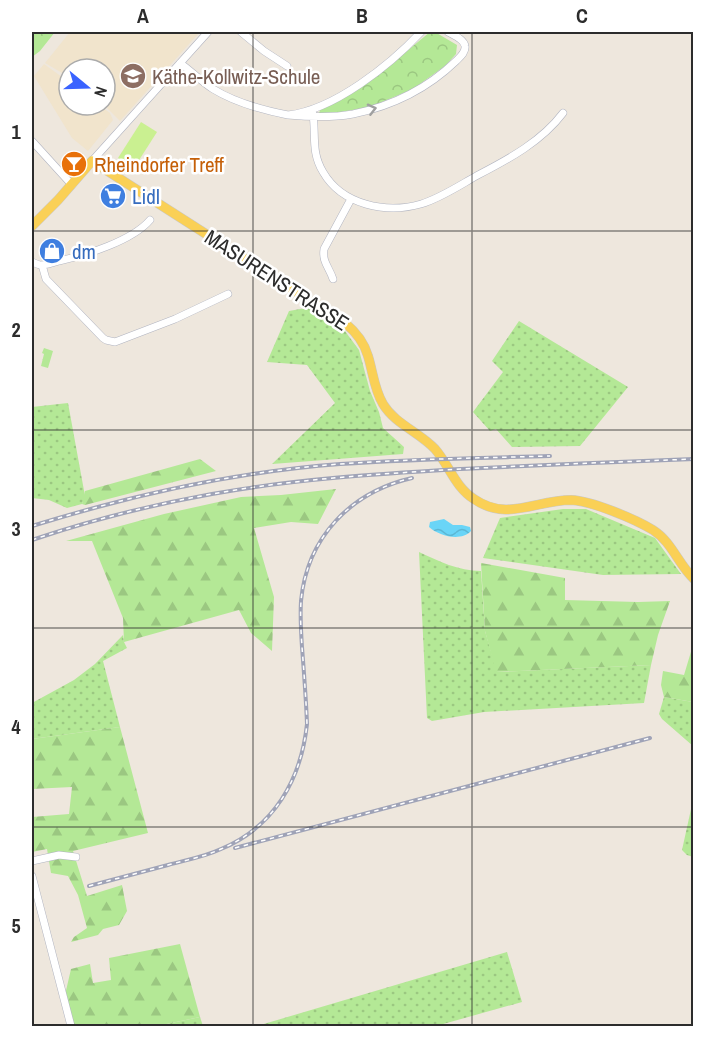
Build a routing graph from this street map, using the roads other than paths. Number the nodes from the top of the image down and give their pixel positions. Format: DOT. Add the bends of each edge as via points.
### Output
graph roads {
  1 [pos="207,32"];
  2 [pos="241,32"];
  3 [pos="421,32"];
  4 [pos="448,32"];
  5 [pos="180,63"];
  6 [pos="287,66"];
  7 [pos="312,109"];
  8 [pos="563,113"];
  9 [pos="288,115"];
  10 [pos="314,118"];
  11 [pos="32,141"];
  12 [pos="92,161"];
  13 [pos="72,185"];
  14 [pos="351,199"];
  15 [pos="150,220"];
  16 [pos="33,222"];
  17 [pos="32,262"];
  18 [pos="42,265"];
  19 [pos="333,279"];
  20 [pos="228,294"];
  21 [pos="693,579"];
  22 [pos="76,857"];
  23 [pos="32,861"];
  24 [pos="32,876"];
  25 [pos="71,1026"];
  1 -- 5 [label="street"];
  2 -- 6 [label="street"];
  3 -- 7 [label="street" via="378,72"];
  10 -- 4 [label="street, one-way" via="372,109 417,91 462,55 465,44"];
  5 -- 9 [label="street" via="232,99"];
  5 -- 12 [label="street"];
  7 -- 9 [label="street"];
  7 -- 10 [label="street"];
  8 -- 14 [label="street" via="532,143 430,201 397,208"];
  9 -- 10 [label="street"];
  10 -- 14 [label="street" via="314,144 324,175"];
  11 -- 13 [label="street"];
  12 -- 13 [label="main road"];
  12 -- 21 [label="main road, MASURENSTRASSE" via="345,322 364,345 377,392 388,411 432,446 459,486 474,500 509,510 555,501 583,501 609,510 658,534"];
  13 -- 16 [label="main road"];
  14 -- 19 [label="street" via="324,249 324,261"];
  15 -- 18 [label="street" via="122,240"];
  17 -- 18 [label="street"];
  18 -- 20 [label="street" via="46,279 110,342 159,326"];
  22 -- 23 [label="street" via="59,855"];
  24 -- 25 [label="street"];
}
